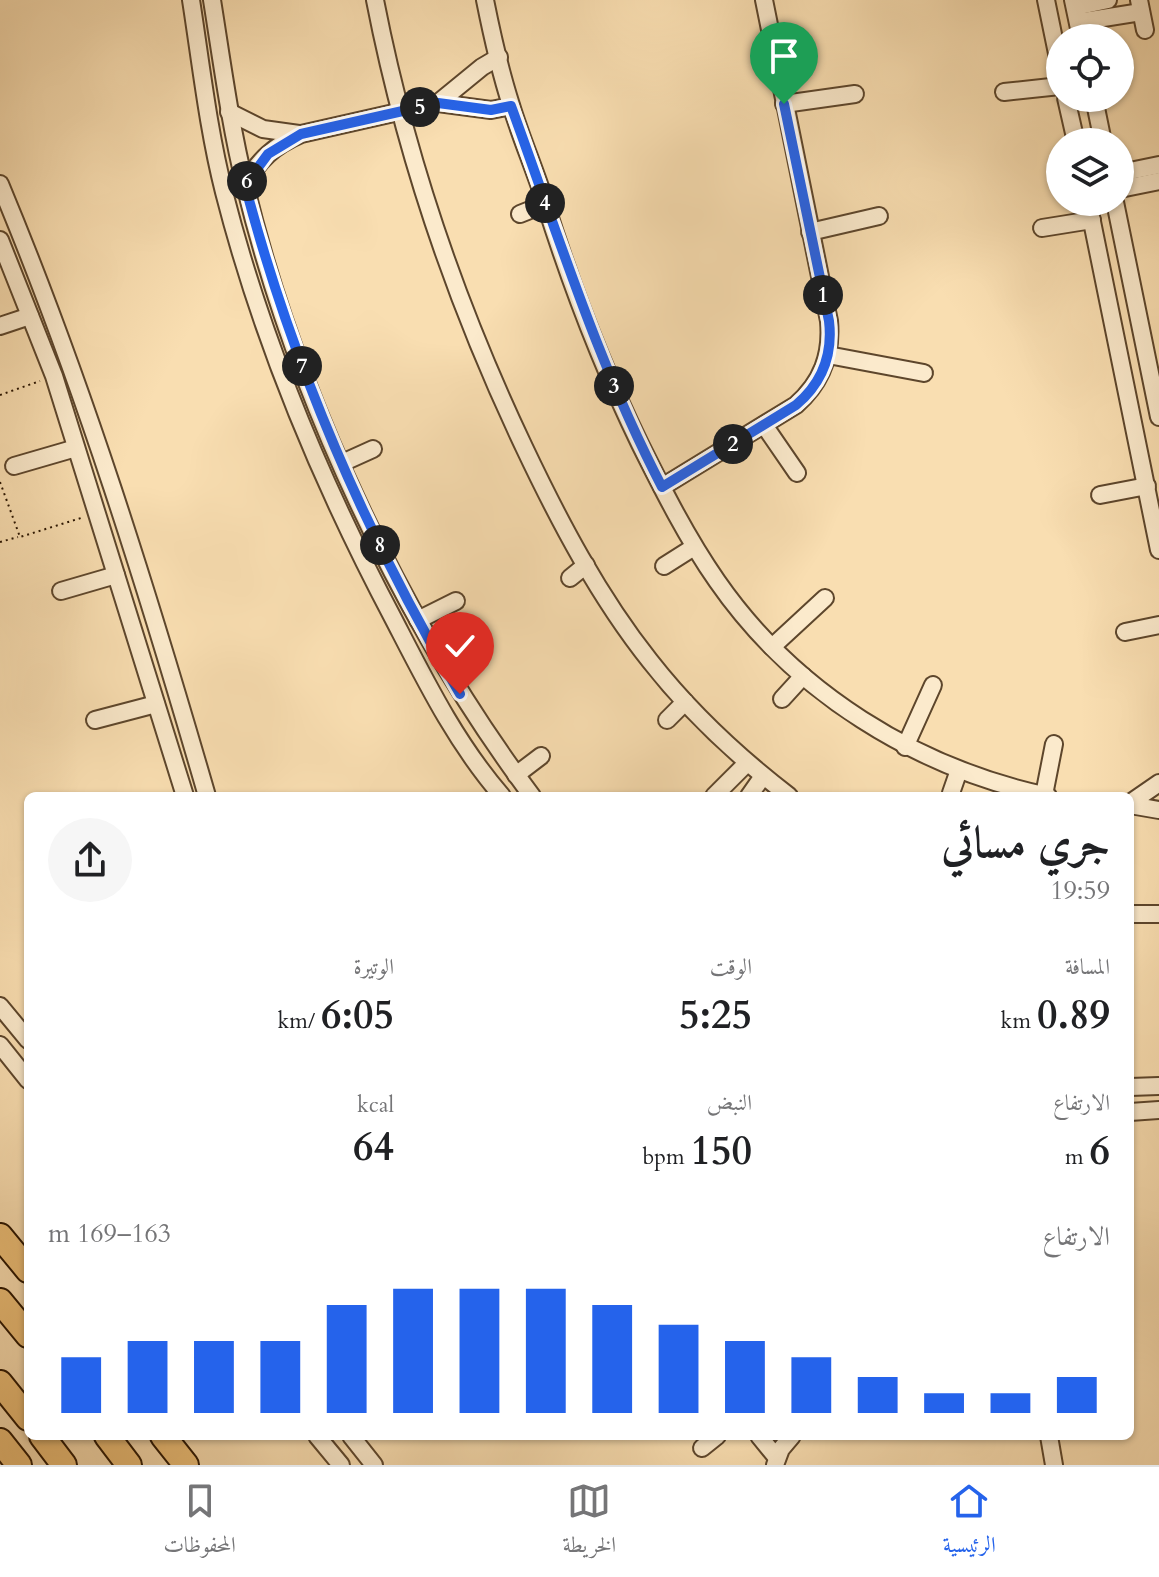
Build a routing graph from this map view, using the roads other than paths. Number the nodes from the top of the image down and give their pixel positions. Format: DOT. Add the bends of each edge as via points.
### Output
graph roads {
  1 [pos="191,0"];
  2 [pos="212,0"];
  3 [pos="375,0"];
  4 [pos="485,0"];
  5 [pos="764,0"];
  6 [pos="1046,0"];
  7 [pos="1108,0"];
  8 [pos="1140,6"];
  9 [pos="1077,17"];
  10 [pos="1051,24"];
  11 [pos="1145,30"];
  12 [pos="499,57"];
  13 [pos="1046,88"];
  14 [pos="1004,92"];
  15 [pos="855,94"];
  16 [pos="438,103"];
  17 [pos="784,104"];
  18 [pos="511,106"];
  19 [pos="229,112"];
  20 [pos="402,112"];
  21 [pos="301,134"];
  22 [pos="1159,165"];
  23 [pos="1134,170"];
  24 [pos="1159,181"];
  25 [pos="0,184"];
  26 [pos="245,185"];
  27 [pos="1134,186"];
  28 [pos="545,204"];
  29 [pos="520,214"];
  30 [pos="879,216"];
  31 [pos="1091,216"];
  32 [pos="1118,216"];
  33 [pos="1092,220"];
  34 [pos="1042,228"];
  35 [pos="810,232"];
  36 [pos="0,240"];
  37 [pos="30,316"];
  38 [pos="0,326"];
  39 [pos="828,355"];
  40 [pos="1154,365"];
  41 [pos="924,373"];
  42 [pos="1125,378"];
  43 [pos="1159,417"];
  44 [pos="764,425"];
  45 [pos="76,448"];
  46 [pos="373,449"];
  47 [pos="342,463"];
  48 [pos="14,466"];
  49 [pos="797,473"];
  50 [pos="1147,486"];
  51 [pos="662,487"];
  52 [pos="1100,495"];
  53 [pos="120,515"];
  54 [pos="98,518"];
  55 [pos="694,547"];
  56 [pos="1159,550"];
  57 [pos="586,565"];
  58 [pos="664,566"];
  59 [pos="116,575"];
  60 [pos="570,578"];
  61 [pos="61,591"];
  62 [pos="825,598"];
  63 [pos="456,601"];
  64 [pos="418,620"];
  65 [pos="1159,625"];
  66 [pos="1125,632"];
  67 [pos="772,647"];
  68 [pos="803,676"];
  69 [pos="933,685"];
  70 [pos="782,699"];
  71 [pos="685,702"];
  72 [pos="156,704"];
  73 [pos="95,720"];
  74 [pos="667,720"];
  75 [pos="1054,744"];
  76 [pos="905,747"];
  77 [pos="541,756"];
  78 [pos="747,763"];
  79 [pos="959,770"];
  80 [pos="516,775"];
  81 [pos="763,776"];
  82 [pos="1159,783"];
  83 [pos="184,792"];
  84 [pos="206,792"];
  85 [pos="499,792"];
  86 [pos="529,792"];
  87 [pos="718,792"];
  88 [pos="752,792"];
  89 [pos="784,792"];
  90 [pos="951,792"];
  91 [pos="1032,792"];
  92 [pos="1047,792"];
  93 [pos="1134,801"];
  94 [pos="1134,805"];
  95 [pos="1159,810"];
  96 [pos="1134,914"];
  97 [pos="1159,914"];
  98 [pos="0,1006"];
  99 [pos="24,1035"];
  100 [pos="0,1045"];
  101 [pos="24,1075"];
  102 [pos="1159,1086"];
  103 [pos="1134,1087"];
  104 [pos="1159,1110"];
  105 [pos="1134,1112"];
  106 [pos="0,1236"];
  107 [pos="24,1265"];
  108 [pos="0,1301"];
  109 [pos="24,1330"];
  110 [pos="0,1383"];
  111 [pos="24,1413"];
  112 [pos="45,1440"];
  113 [pos="110,1440"];
  114 [pos="166,1440"];
  115 [pos="320,1440"];
  116 [pos="712,1440"];
  117 [pos="762,1440"];
  118 [pos="790,1440"];
  119 [pos="1050,1440"];
  120 [pos="0,1441"];
  121 [pos="702,1448"];
  122 [pos="776,1462"];
  123 [pos="19,1465"];
  124 [pos="64,1465"];
  125 [pos="129,1465"];
  126 [pos="186,1465"];
  127 [pos="341,1465"];
  128 [pos="1054,1465"];
  1 -- 85 [label="street" via="224,190 287,387 335,501 424,679"];
  2 -- 19 [label="street"];
  3 -- 20 [label="street"];
  4 -- 12 [label="street"];
  5 -- 17 [label="street"];
  6 -- 10 [label="street"];
  7 -- 9 [label="street"];
  8 -- 9 [label="street"];
  8 -- 11 [label="street"];
  12 -- 16 [label="street"];
  12 -- 18 [label="street"];
  13 -- 14 [label="street"];
  15 -- 17 [label="street"];
  16 -- 18 [label="street" via="491,110"];
  16 -- 20 [label="street"];
  17 -- 35 [label="street"];
  18 -- 28 [label="street"];
  19 -- 21 [label="street" via="263,129"];
  19 -- 26 [label="street"];
  20 -- 21 [label="street"];
  20 -- 57 [label="street" via="429,209 495,386"];
  21 -- 26 [label="street" via="268,154"];
  22 -- 23 [label="street"];
  24 -- 27 [label="street"];
  25 -- 53 [label="street" via="60,337"];
  26 -- 47 [label="street" via="288,328"];
  28 -- 29 [label="street"];
  28 -- 51 [label="street" via="589,327"];
  30 -- 35 [label="street"];
  31 -- 33 [label="street"];
  32 -- 40 [label="street"];
  33 -- 34 [label="street"];
  33 -- 42 [label="street"];
  35 -- 39 [label="street" via="829,321"];
  36 -- 37 [label="street"];
  37 -- 38 [label="street"];
  37 -- 45 [label="street"];
  39 -- 41 [label="street"];
  39 -- 44 [label="street" via="806,397"];
  40 -- 42 [label="street"];
  40 -- 43 [label="street"];
  42 -- 50 [label="street"];
  44 -- 49 [label="street"];
  44 -- 51 [label="street"];
  45 -- 48 [label="street"];
  45 -- 54 [label="street"];
  46 -- 47 [label="street"];
  47 -- 64 [label="street"];
  50 -- 52 [label="street"];
  50 -- 56 [label="street"];
  51 -- 55 [label="street"];
  53 -- 54 [label="street"];
  53 -- 84 [label="street"];
  54 -- 59 [label="street"];
  55 -- 58 [label="street"];
  55 -- 67 [label="street"];
  57 -- 60 [label="street"];
  57 -- 71 [label="street" via="649,661"];
  59 -- 61 [label="street"];
  59 -- 72 [label="street"];
  62 -- 67 [label="street"];
  63 -- 64 [label="street"];
  64 -- 80 [label="street" via="460,694"];
  65 -- 66 [label="street"];
  67 -- 68 [label="street"];
  68 -- 70 [label="street"];
  68 -- 76 [label="street"];
  69 -- 76 [label="street"];
  71 -- 74 [label="street"];
  71 -- 78 [label="street"];
  72 -- 73 [label="street"];
  72 -- 83 [label="street"];
  75 -- 92 [label="street"];
  76 -- 79 [label="street"];
  77 -- 80 [label="street"];
  78 -- 81 [label="street"];
  78 -- 87 [label="street"];
  79 -- 90 [label="street"];
  79 -- 91 [label="street"];
  80 -- 86 [label="street"];
  81 -- 88 [label="street"];
  81 -- 89 [label="street"];
  82 -- 93 [label="street"];
  94 -- 95 [label="street"];
  96 -- 97 [label="street"];
  98 -- 99 [label="street"];
  100 -- 101 [label="street"];
  102 -- 103 [label="street"];
  104 -- 105 [label="street"];
  106 -- 107 [label="highway"];
  108 -- 109 [label="highway"];
  110 -- 111 [label="highway"];
  112 -- 124 [label="highway"];
  113 -- 125 [label="highway"];
  114 -- 126 [label="highway"];
  115 -- 127 [label="street"];
  116 -- 121 [label="street"];
  117 -- 122 [label="street"];
  118 -- 122 [label="street"];
  119 -- 128 [label="street"];
  120 -- 123 [label="highway"];
}
